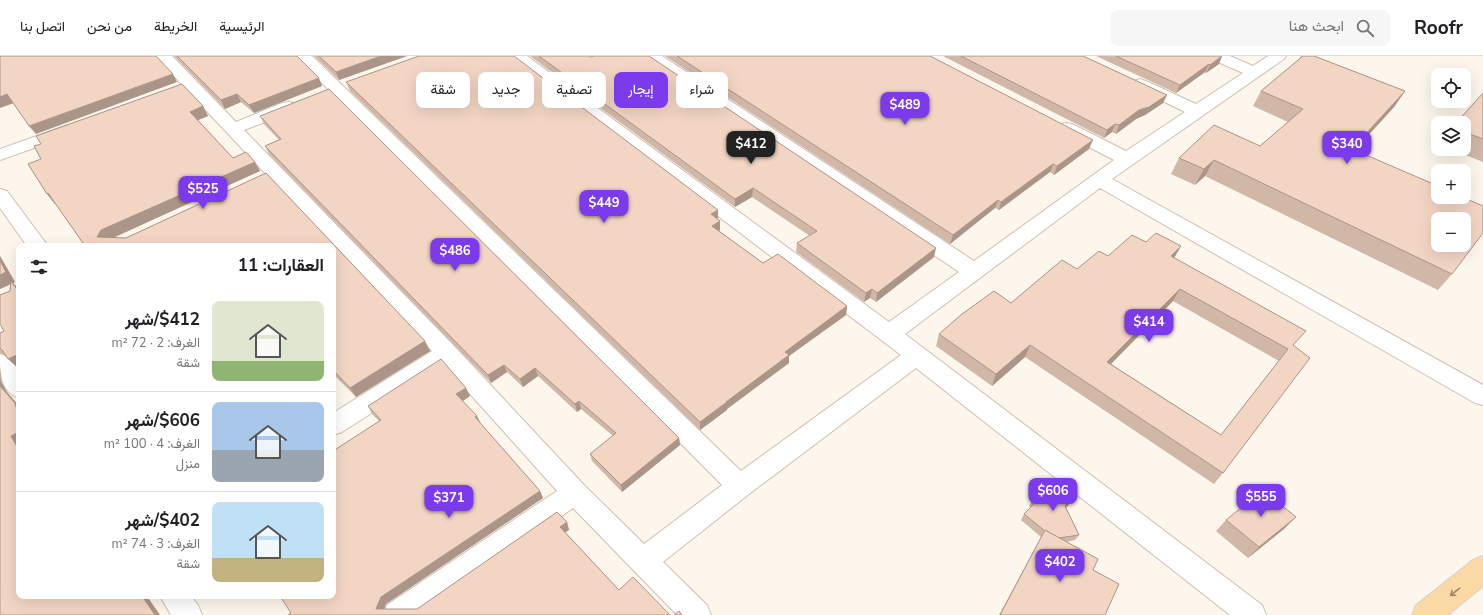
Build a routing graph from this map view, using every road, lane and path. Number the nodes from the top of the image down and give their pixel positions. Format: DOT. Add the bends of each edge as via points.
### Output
graph roads {
  1 [pos="163,56"];
  2 [pos="303,56"];
  3 [pos="517,56"];
  4 [pos="651,56"];
  5 [pos="1217,56"];
  6 [pos="1278,56"];
  7 [pos="1254,72"];
  8 [pos="1128,79"];
  9 [pos="302,102"];
  10 [pos="1197,111"];
  11 [pos="1052,120"];
  12 [pos="81,126"];
  13 [pos="232,129"];
  14 [pos="0,155"];
  15 [pos="1128,159"];
  16 [pos="1099,180"];
  17 [pos="0,195"];
  18 [pos="36,243"];
  19 [pos="335,243"];
  20 [pos="336,244"];
  21 [pos="973,271"];
  22 [pos="889,334"];
  23 [pos="447,353"];
  24 [pos="917,356"];
  25 [pos="0,363"];
  26 [pos="16,385"];
  27 [pos="1483,396"];
  28 [pos="336,423"];
  29 [pos="740,486"];
  30 [pos="575,493"];
  31 [pos="644,560"];
  32 [pos="1483,569"];
  33 [pos="176,599"];
  34 [pos="188,615"];
  35 [pos="397,615"];
  36 [pos="697,615"];
  37 [pos="1252,615"];
  38 [pos="1426,615"];
  1 -- 13 [label="street" via="183,88"];
  2 -- 29 [label="street"];
  3 -- 22 [label="street"];
  4 -- 21 [label="street"];
  5 -- 7 [label="street"];
  6 -- 7 [label="street"];
  7 -- 10 [label="street"];
  8 -- 10 [label="street"];
  9 -- 13 [label="street"];
  10 -- 15 [label="street"];
  11 -- 15 [label="street"];
  12 -- 14 [label="street"];
  13 -- 19 [label="street" via="268,177"];
  15 -- 16 [label="street"];
  16 -- 21 [label="street"];
  16 -- 27 [label="street"];
  17 -- 18 [label="street"];
  20 -- 23 [label="street"];
  21 -- 22 [label="street"];
  22 -- 24 [label="street"];
  23 -- 28 [label="street"];
  23 -- 30 [label="street"];
  24 -- 29 [label="street"];
  24 -- 37 [label="street"];
  25 -- 26 [label="street"];
  29 -- 31 [label="street"];
  30 -- 31 [label="street"];
  30 -- 35 [label="street"];
  31 -- 36 [label="street"];
  32 -- 38 [label="main road, one-way"];
  33 -- 34 [label="street"];
}
